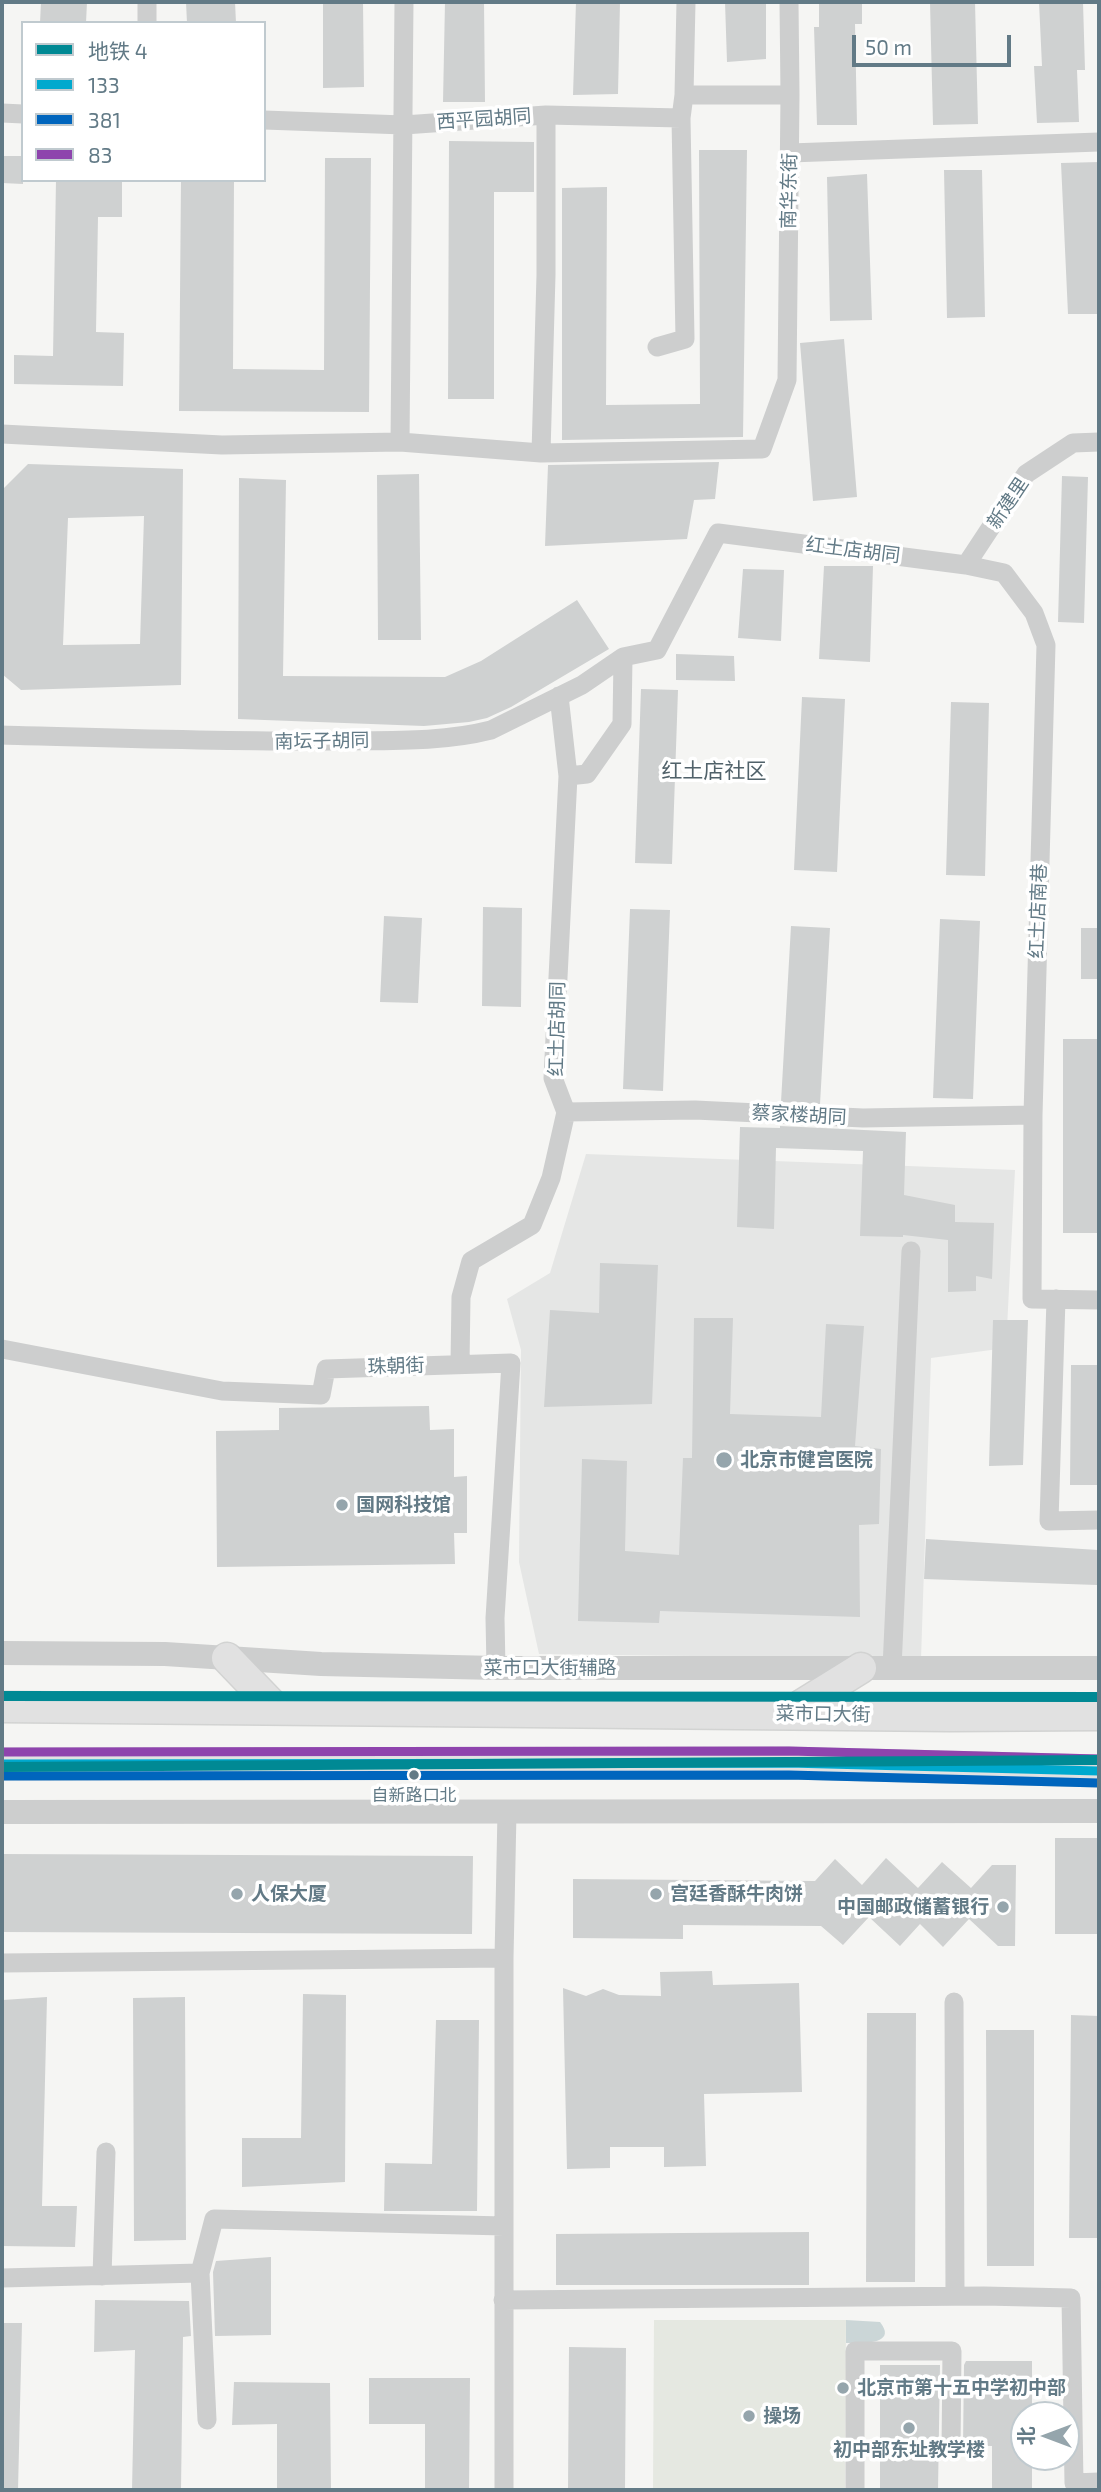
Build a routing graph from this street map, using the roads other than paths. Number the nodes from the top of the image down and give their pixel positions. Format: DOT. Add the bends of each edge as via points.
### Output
graph roads {
  1 [pos="147,2"];
  2 [pos="404,2"];
  3 [pos="686,2"];
  4 [pos="789,2"];
  5 [pos="147,21"];
  6 [pos="684,95"];
  7 [pos="790,95"];
  8 [pos="2,113"];
  9 [pos="21,114"];
  10 [pos="546,116"];
  11 [pos="681,118"];
  12 [pos="266,120"];
  13 [pos="404,125"];
  14 [pos="1099,142"];
  15 [pos="790,153"];
  16 [pos="657,347"];
  17 [pos="2,434"];
  18 [pos="400,442"];
  19 [pos="1099,442"];
  20 [pos="541,453"];
  21 [pos="966,565"];
  22 [pos="623,657"];
  23 [pos="559,696"];
  24 [pos="2,735"];
  25 [pos="568,776"];
  26 [pos="566,1112"];
  27 [pos="1033,1115"];
  28 [pos="911,1251"];
  29 [pos="1056,1299"];
  30 [pos="1099,1300"];
  31 [pos="2,1349"];
  32 [pos="460,1364"];
  33 [pos="1099,1520"];
  34 [pos="2,1653"];
  35 [pos="227,1658"];
  36 [pos="496,1668"];
  37 [pos="861,1668"];
  38 [pos="892,1668"];
  39 [pos="1099,1668"];
  40 [pos="2,1707"];
  41 [pos="276,1709"];
  42 [pos="786,1714"];
  43 [pos="1099,1715"];
  44 [pos="2,1764"];
  45 [pos="1099,1771"];
  46 [pos="507,1811"];
  47 [pos="1099,1811"];
  48 [pos="2,1812"];
  49 [pos="504,1958"];
  50 [pos="2,1963"];
  51 [pos="954,2002"];
  52 [pos="106,2152"];
  53 [pos="505,2226"];
  54 [pos="200,2273"];
  55 [pos="102,2276"];
  56 [pos="2,2278"];
  57 [pos="955,2296"];
  58 [pos="503,2300"];
  59 [pos="206,2420"];
  60 [pos="951,2449"];
  61 [pos="1099,2482"];
  62 [pos="503,2490"];
  63 [pos="855,2490"];
  1 -- 5 [label="street"];
  2 -- 13 [label="street"];
  3 -- 6 [label="street"];
  4 -- 7 [label="street, 南华东街"];
  6 -- 7 [label="street"];
  6 -- 11 [label="street"];
  7 -- 15 [label="street, 南华东街"];
  8 -- 9 [label="street"];
  10 -- 11 [label="street, 西平园胡同"];
  10 -- 13 [label="street, 西平园胡同"];
  10 -- 20 [label="street"];
  11 -- 16 [label="street" via="685,339"];
  12 -- 13 [label="street, 西平园胡同"];
  13 -- 18 [label="street"];
  14 -- 15 [label="street"];
  15 -- 20 [label="street, 南华东街" via="787,380 762,449"];
  17 -- 18 [label="street" via="222,445"];
  18 -- 20 [label="street"];
  19 -- 21 [label="street, 新建里" via="1073,443 1026,474"];
  21 -- 22 [label="street, 红土店胡同" via="718,533 657,650"];
  21 -- 27 [label="street, 红土店南巷" via="1004,573 1034,613 1046,646"];
  22 -- 23 [label="street, 南坛子胡同"];
  22 -- 25 [label="street" via="622,724 587,774"];
  23 -- 24 [label="street, 南坛子胡同" via="491,730 404,740 243,742"];
  23 -- 25 [label="street, 红土店胡同"];
  25 -- 26 [label="street, 红土店胡同" via="553,1078"];
  26 -- 27 [label="street, 蔡家楼胡同" via="695,1110 863,1118"];
  26 -- 32 [label="street" via="551,1178 532,1225 471,1261 461,1297"];
  27 -- 29 [label="street, 红土店南巷" via="1032,1299"];
  28 -- 38 [label="street"];
  29 -- 30 [label="street"];
  29 -- 33 [label="street" via="1049,1521"];
  31 -- 32 [label="street, 珠朝街" via="222,1391 321,1395 326,1369"];
  32 -- 36 [label="street, 珠朝街" via="511,1363"];
  34 -- 35 [label="street, 菜市口大街辅路"];
  35 -- 36 [label="street, 菜市口大街辅路"];
  35 -- 41 [label="main road"];
  36 -- 37 [label="street, 菜市口大街辅路"];
  37 -- 38 [label="street, 菜市口大街辅路"];
  37 -- 42 [label="main road"];
  38 -- 39 [label="street, 菜市口大街辅路"];
  40 -- 41 [label="main road, 菜市口大街"];
  41 -- 42 [label="main road, 菜市口大街"];
  42 -- 43 [label="main road, 菜市口大街"];
  44 -- 45 [label="main road" via="761,1763"];
  46 -- 47 [label="street"];
  46 -- 48 [label="street"];
  46 -- 49 [label="street"];
  49 -- 50 [label="street"];
  49 -- 53 [label="street"];
  51 -- 57 [label="street"];
  52 -- 55 [label="street"];
  53 -- 54 [label="street" via="214,2219"];
  53 -- 58 [label="street"];
  54 -- 55 [label="street"];
  54 -- 59 [label="street"];
  55 -- 56 [label="street"];
  57 -- 58 [label="street"];
  57 -- 61 [label="street" via="1072,2298 1074,2483"];
  58 -- 62 [label="street"];
  60 -- 63 [label="street" via="952,2351 855,2350"];
}
